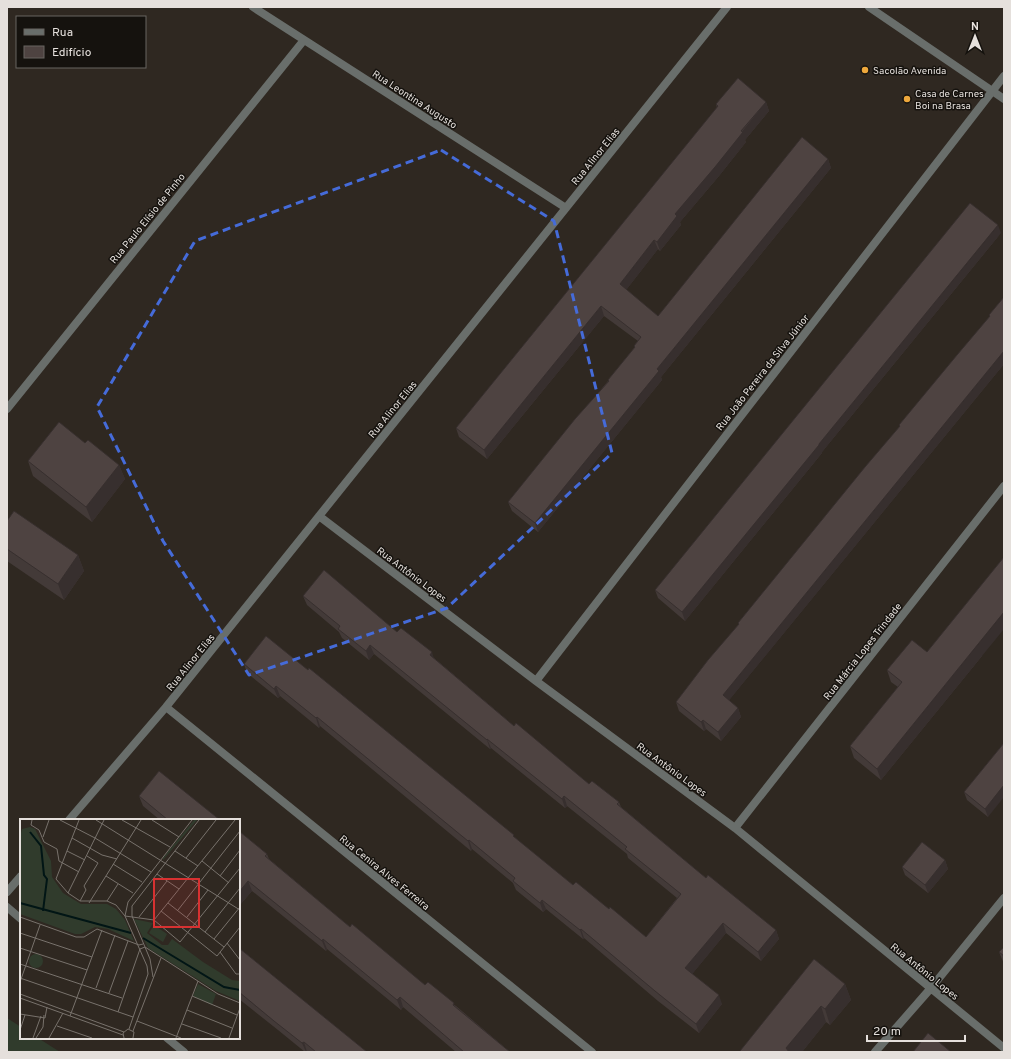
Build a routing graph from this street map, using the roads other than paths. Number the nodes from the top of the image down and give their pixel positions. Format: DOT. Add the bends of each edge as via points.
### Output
graph roads {
  1 [pos="253,7"];
  2 [pos="727,7"];
  3 [pos="869,7"];
  4 [pos="304,40"];
  5 [pos="1004,76"];
  6 [pos="991,92"];
  7 [pos="1004,99"];
  8 [pos="566,208"];
  9 [pos="7,409"];
  10 [pos="1004,486"];
  11 [pos="319,516"];
  12 [pos="536,681"];
  13 [pos="166,707"];
  14 [pos="70,819"];
  15 [pos="735,828"];
  16 [pos="20,877"];
  17 [pos="7,892"];
  18 [pos="1004,898"];
  19 [pos="7,907"];
  20 [pos="20,917"];
  21 [pos="931,988"];
  22 [pos="168,1039"];
  23 [pos="1004,1048"];
  24 [pos="184,1052"];
  25 [pos="592,1052"];
  26 [pos="875,1052"];
  1 -- 4 [label="street, Rua Leontina Augusto"];
  2 -- 8 [label="street, Rua Alinor Elias"];
  3 -- 6 [label="street"];
  4 -- 8 [label="street, Rua Leontina Augusto"];
  4 -- 9 [label="street, Rua Paulo Elísio de Pinho"];
  5 -- 6 [label="street, Rua João Pereira da Silva Júnior"];
  6 -- 7 [label="street"];
  6 -- 12 [label="street, Rua João Pereira da Silva Júnior"];
  8 -- 11 [label="street, Rua Alinor Elias"];
  10 -- 15 [label="street, Rua Márcia Lopes Trindade"];
  11 -- 12 [label="street, Rua Antônio Lopes"];
  11 -- 13 [label="street, Rua Alinor Elias"];
  12 -- 15 [label="street, Rua Antônio Lopes"];
  13 -- 14 [label="street, Rua Alinor Elias"];
  13 -- 25 [label="street, Rua Cenira Alves Ferreira"];
  15 -- 21 [label="street, Rua Antônio Lopes"];
  16 -- 17 [label="street"];
  18 -- 21 [label="street"];
  19 -- 20 [label="street"];
  21 -- 23 [label="street, Rua Antônio Lopes"];
  21 -- 26 [label="street"];
  22 -- 24 [label="street"];
}
